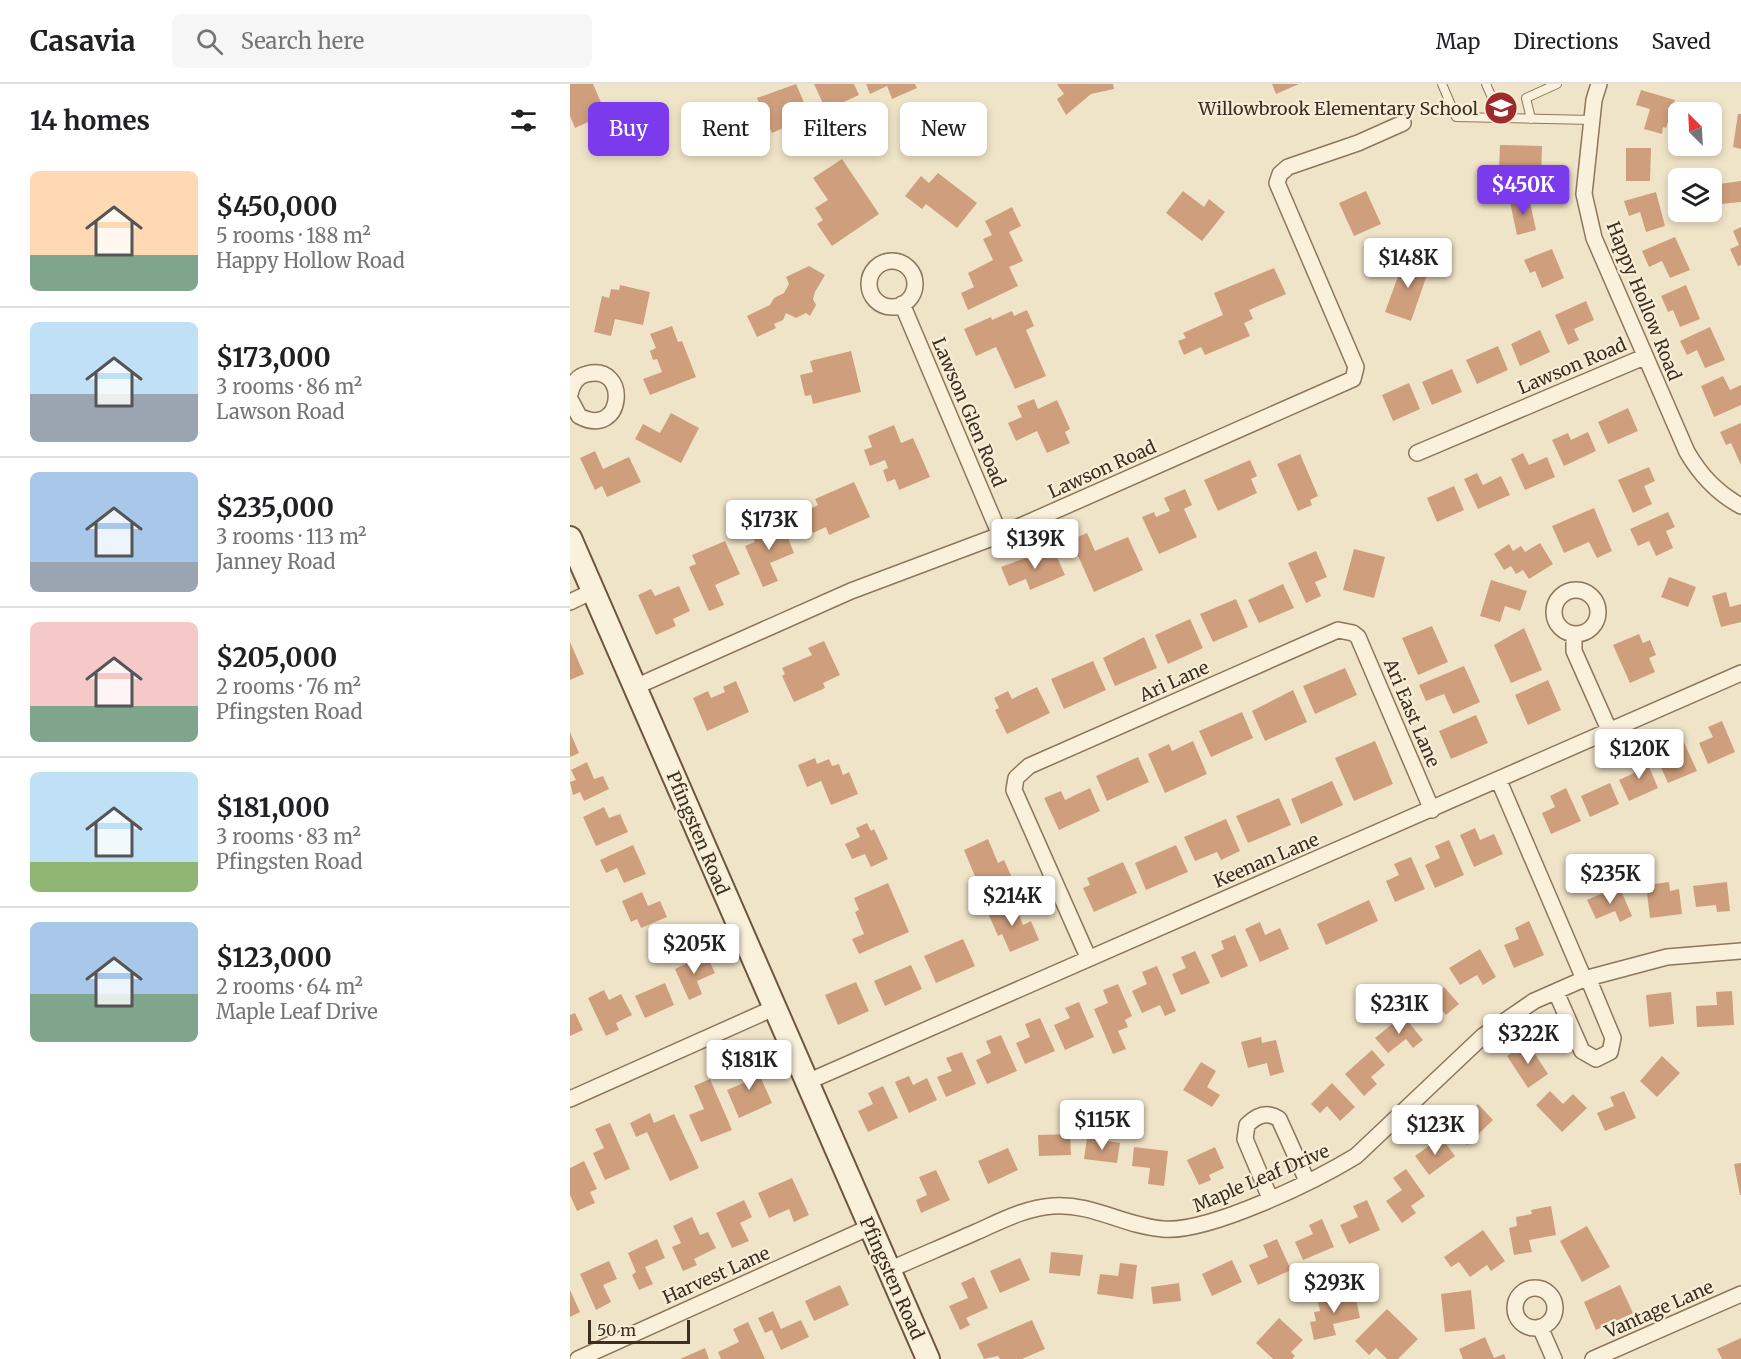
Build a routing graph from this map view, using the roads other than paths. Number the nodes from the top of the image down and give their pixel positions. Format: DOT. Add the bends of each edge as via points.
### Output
graph roads {
  1 [pos="1442,84"];
  2 [pos="1486,84"];
  3 [pos="1557,84"];
  4 [pos="1599,84"];
  5 [pos="1501,118"];
  6 [pos="1531,118"];
  7 [pos="1592,120"];
  8 [pos="1403,123"];
  9 [pos="902,304"];
  10 [pos="1644,357"];
  11 [pos="570,394"];
  12 [pos="570,399"];
  13 [pos="570,404"];
  14 [pos="1417,453"];
  15 [pos="1741,506"];
  16 [pos="1000,535"];
  17 [pos="570,538"];
  18 [pos="593,591"];
  19 [pos="570,602"];
  20 [pos="1353,633"];
  21 [pos="1574,634"];
  22 [pos="1741,673"];
  23 [pos="635,687"];
  24 [pos="1610,732"];
  25 [pos="1499,781"];
  26 [pos="1432,810"];
  27 [pos="1741,951"];
  28 [pos="1088,957"];
  29 [pos="1586,979"];
  30 [pos="1556,992"];
  31 [pos="774,1008"];
  32 [pos="807,1082"];
  33 [pos="570,1099"];
  34 [pos="1307,1181"];
  35 [pos="1270,1198"];
  36 [pos="870,1227"];
  37 [pos="889,1270"];
  38 [pos="1741,1294"];
  39 [pos="1540,1327"];
  40 [pos="578,1359"];
  41 [pos="927,1359"];
  42 [pos="1554,1359"];
  43 [pos="1593,1359"];
  1 -- 5 [label="lane" via="1456,117"];
  2 -- 5 [label="lane"];
  3 -- 6 [label="lane" via="1526,98"];
  4 -- 7 [label="street, Happy Hollow Road"];
  5 -- 6 [label="lane"];
  6 -- 7 [label="lane"];
  7 -- 10 [label="street, Happy Hollow Road" via="1584,194 1594,238"];
  8 -- 16 [label="street, Lawson Road" via="1288,167 1276,183 1356,367 1353,379"];
  9 -- 16 [label="street, Lawson Glen Road"];
  10 -- 14 [label="street, Lawson Road"];
  10 -- 15 [label="street, Happy Hollow Road" via="1699,473"];
  11 -- 13 [label="street" via="580,377 594,373 614,383 617,398 607,416 593,420 579,416"];
  12 -- 13 [label="street"];
  16 -- 23 [label="street, Lawson Road" via="851,591"];
  17 -- 18 [label="main road, Pfingsten Road"];
  18 -- 19 [label="street"];
  18 -- 23 [label="main road, Pfingsten Road"];
  20 -- 26 [label="street, Ari East Lane"];
  20 -- 28 [label="street, Ari Lane" via="1338,630 1029,766 1016,778 1014,790"];
  21 -- 24 [label="street" via="1574,651"];
  22 -- 24 [label="street, Keenan Lane"];
  23 -- 31 [label="main road, Pfingsten Road"];
  24 -- 25 [label="street, Keenan Lane"];
  25 -- 26 [label="street, Keenan Lane"];
  25 -- 29 [label="street"];
  26 -- 28 [label="street, Keenan Lane"];
  27 -- 29 [label="street, Maple Leaf Drive" via="1667,957"];
  28 -- 32 [label="street, Keenan Lane"];
  29 -- 30 [label="street, Maple Leaf Drive"];
  29 -- 30 [label="street" via="1613,1038 1610,1053 1603,1057 1596,1059 1582,1051"];
  30 -- 34 [label="street, Maple Leaf Drive" via="1507,1017 1356,1156"];
  31 -- 32 [label="main road, Pfingsten Road"];
  31 -- 33 [label="street"];
  32 -- 36 [label="main road, Pfingsten Road"];
  34 -- 35 [label="street, Maple Leaf Drive"];
  34 -- 35 [label="street" via="1280,1119 1267,1114 1257,1116 1247,1125 1245,1139"];
  35 -- 37 [label="street, Maple Leaf Drive" via="1194,1228 1164,1229 1128,1223 1081,1206 1026,1210"];
  36 -- 37 [label="main road, Pfingsten Road"];
  36 -- 40 [label="street, Harvest Lane"];
  37 -- 41 [label="main road, Pfingsten Road"];
  38 -- 43 [label="street, Vantage Lane"];
  39 -- 42 [label="street"];
}
